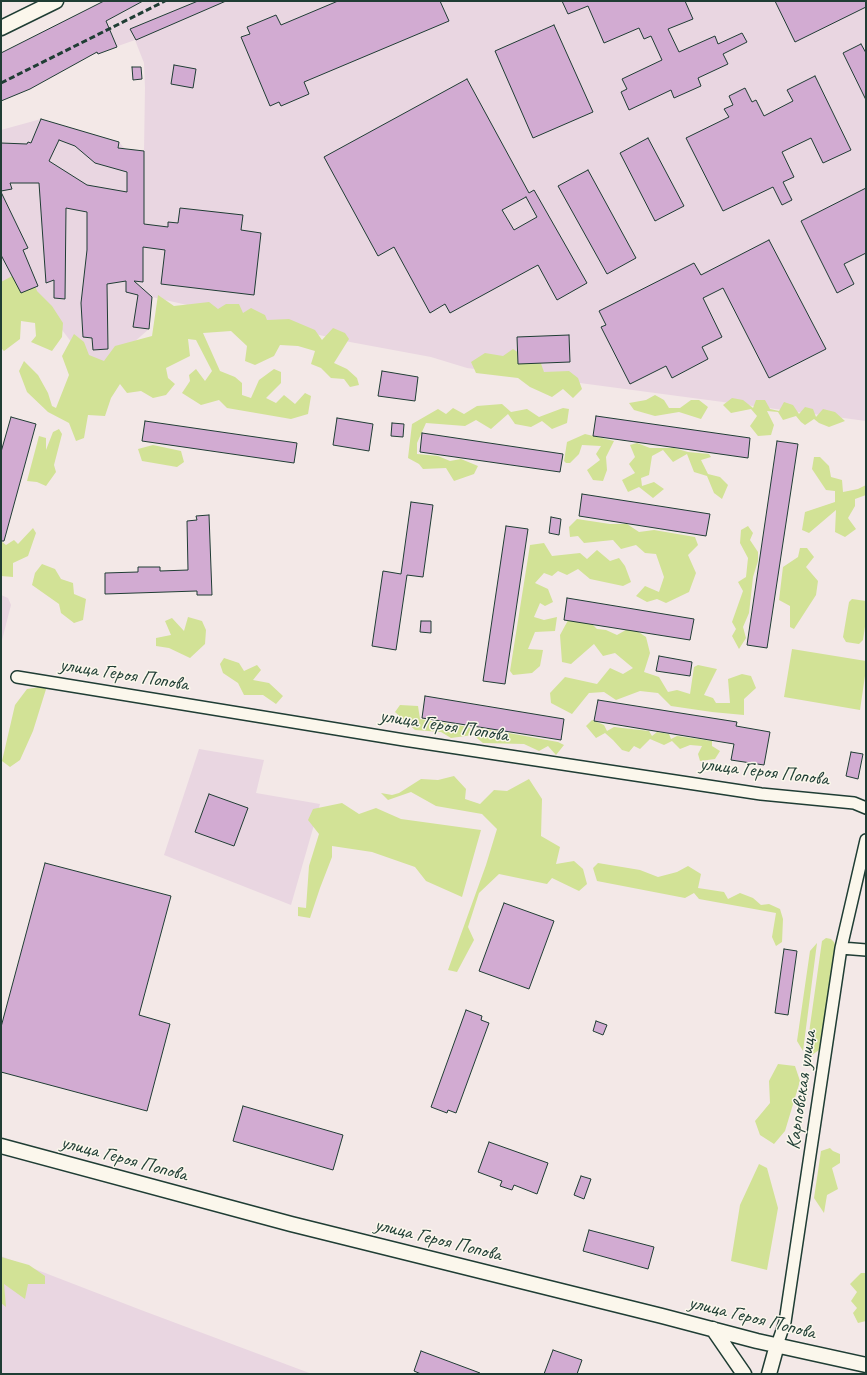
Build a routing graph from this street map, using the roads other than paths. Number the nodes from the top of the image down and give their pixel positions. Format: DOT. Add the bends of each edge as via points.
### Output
graph roads {
  1 [pos="56,1"];
  2 [pos="1,28"];
  3 [pos="17,677"];
  4 [pos="866,808"];
  5 [pos="866,840"];
  6 [pos="841,948"];
  7 [pos="866,950"];
  8 [pos="1,1146"];
  9 [pos="713,1329"];
  10 [pos="777,1345"];
  11 [pos="866,1365"];
  12 [pos="744,1374"];
  13 [pos="769,1374"];
  1 -- 2 [label="street"];
  3 -- 4 [label="street, улица Героя Попова" via="761,794 854,803"];
  5 -- 6 [label="street, Карповская улица"];
  6 -- 7 [label="street"];
  6 -- 10 [label="street, Карповская улица" via="785,1322"];
  8 -- 9 [label="street, улица Героя Попова" via="291,1224"];
  9 -- 10 [label="street, улица Героя Попова"];
  9 -- 12 [label="street"];
  10 -- 11 [label="street, улица Героя Попова"];
  10 -- 13 [label="street"];
}
